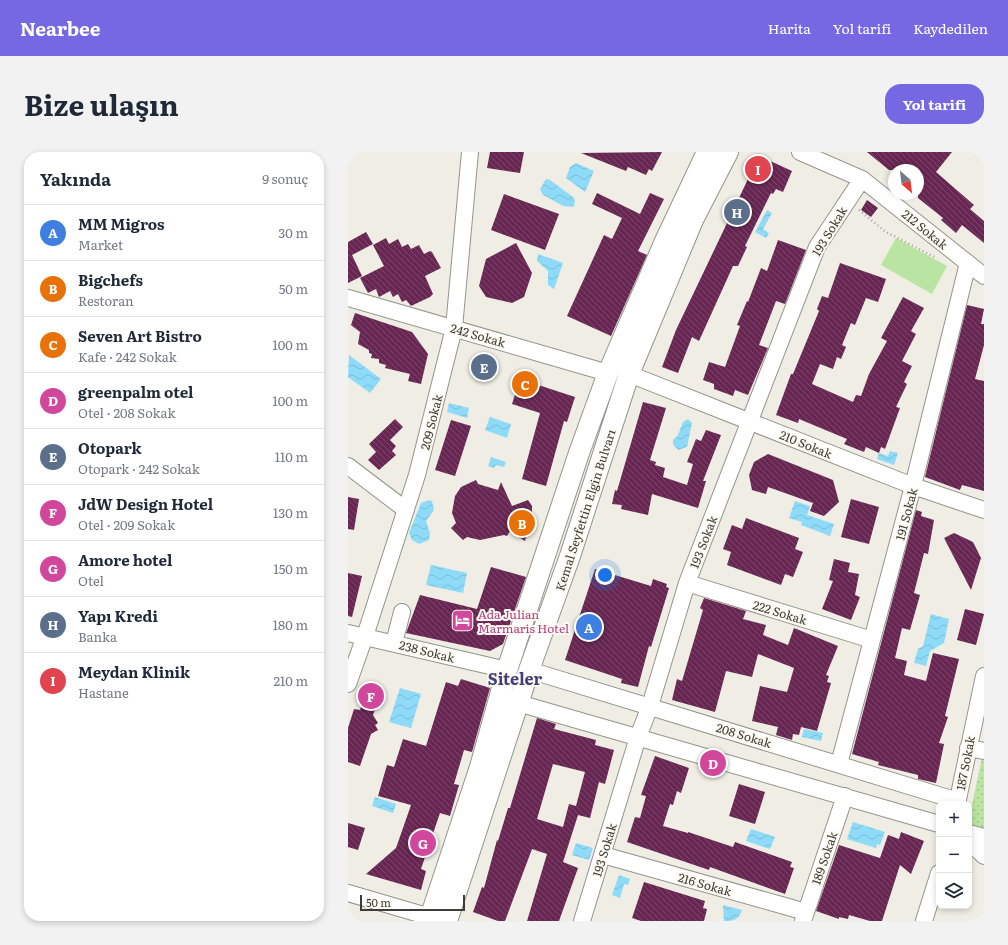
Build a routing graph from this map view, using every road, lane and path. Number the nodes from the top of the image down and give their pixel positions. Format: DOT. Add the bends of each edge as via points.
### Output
graph roads {
  1 [pos="470,152"];
  2 [pos="707,152"];
  3 [pos="728,152"];
  4 [pos="800,152"];
  5 [pos="862,179"];
  6 [pos="848,201"];
  7 [pos="939,260"];
  8 [pos="968,263"];
  9 [pos="984,276"];
  10 [pos="348,298"];
  11 [pos="454,328"];
  12 [pos="608,373"];
  13 [pos="630,374"];
  14 [pos="750,422"];
  15 [pos="348,466"];
  16 [pos="914,486"];
  17 [pos="406,510"];
  18 [pos="984,510"];
  19 [pos="687,583"];
  20 [pos="402,612"];
  21 [pos="348,633"];
  22 [pos="365,636"];
  23 [pos="872,640"];
  24 [pos="394,643"];
  25 [pos="507,670"];
  26 [pos="529,670"];
  27 [pos="984,676"];
  28 [pos="348,684"];
  29 [pos="518,703"];
  30 [pos="650,706"];
  31 [pos="638,737"];
  32 [pos="968,748"];
  33 [pos="984,751"];
  34 [pos="839,764"];
  35 [pos="845,796"];
  36 [pos="952,801"];
  37 [pos="958,801"];
  38 [pos="936,823"];
  39 [pos="972,834"];
  40 [pos="984,837"];
  41 [pos="972,845"];
  42 [pos="603,855"];
  43 [pos="984,856"];
  44 [pos="936,883"];
  45 [pos="348,893"];
  46 [pos="804,917"];
  47 [pos="436,920"];
  48 [pos="582,921"];
  49 [pos="924,921"];
  1 -- 11 [label="street, 209 Sokak"];
  2 -- 12 [label="main road, Kemal Seyfettin Elgin Bulvarı" via="665,240"];
  3 -- 13 [label="main road, Kemal Seyfettin Elgin Bulvarı" via="693,220"];
  4 -- 5 [label="street, 212 Sokak"];
  5 -- 6 [label="street, 193 Sokak"];
  5 -- 8 [label="street, 212 Sokak"];
  6 -- 7 [label="path" via="886,232"];
  6 -- 14 [label="street, 193 Sokak" via="817,247"];
  8 -- 9 [label="street, 212 Sokak"];
  8 -- 16 [label="street, 191 Sokak"];
  10 -- 11 [label="street, 242 Sokak"];
  11 -- 12 [label="street, 242 Sokak"];
  11 -- 17 [label="street, 209 Sokak"];
  12 -- 25 [label="main road, Kemal Seyfettin Elgin Bulvarı"];
  13 -- 14 [label="street, 210 Sokak"];
  13 -- 26 [label="main road, Kemal Seyfettin Elgin Bulvarı"];
  14 -- 16 [label="street, 210 Sokak"];
  14 -- 19 [label="street, 193 Sokak"];
  15 -- 17 [label="street"];
  16 -- 18 [label="street, 210 Sokak"];
  16 -- 23 [label="street, 191 Sokak"];
  17 -- 22 [label="street, 209 Sokak"];
  19 -- 23 [label="street, 222 Sokak"];
  19 -- 30 [label="street, 193 Sokak"];
  20 -- 24 [label="street"];
  21 -- 22 [label="street, 238 Sokak"];
  22 -- 24 [label="street, 238 Sokak"];
  22 -- 28 [label="street, 209 Sokak"];
  23 -- 34 [label="street, 191 Sokak"];
  24 -- 25 [label="street, 238 Sokak"];
  25 -- 47 [label="main road, Kemal Seyfettin Elgin Bulvarı"];
  26 -- 29 [label="main road, Kemal Seyfettin Elgin Bulvarı"];
  26 -- 30 [label="street, 208 Sokak"];
  27 -- 32 [label="street, 187 Sokak"];
  29 -- 31 [label="street"];
  29 -- 47 [label="main road, Kemal Seyfettin Elgin Bulvarı"];
  30 -- 31 [label="street, 193 Sokak"];
  30 -- 34 [label="street, 208 Sokak"];
  31 -- 35 [label="street"];
  31 -- 42 [label="street, 193 Sokak"];
  32 -- 33 [label="street"];
  32 -- 37 [label="street, 187 Sokak"];
  34 -- 36 [label="street, 208 Sokak"];
  35 -- 38 [label="street"];
  35 -- 46 [label="street, 189 Sokak"];
  39 -- 40 [label="street"];
  41 -- 43 [label="street"];
  42 -- 46 [label="street, 216 Sokak"];
  42 -- 48 [label="street, 193 Sokak"];
  44 -- 49 [label="street"];
  45 -- 47 [label="street"];
}
